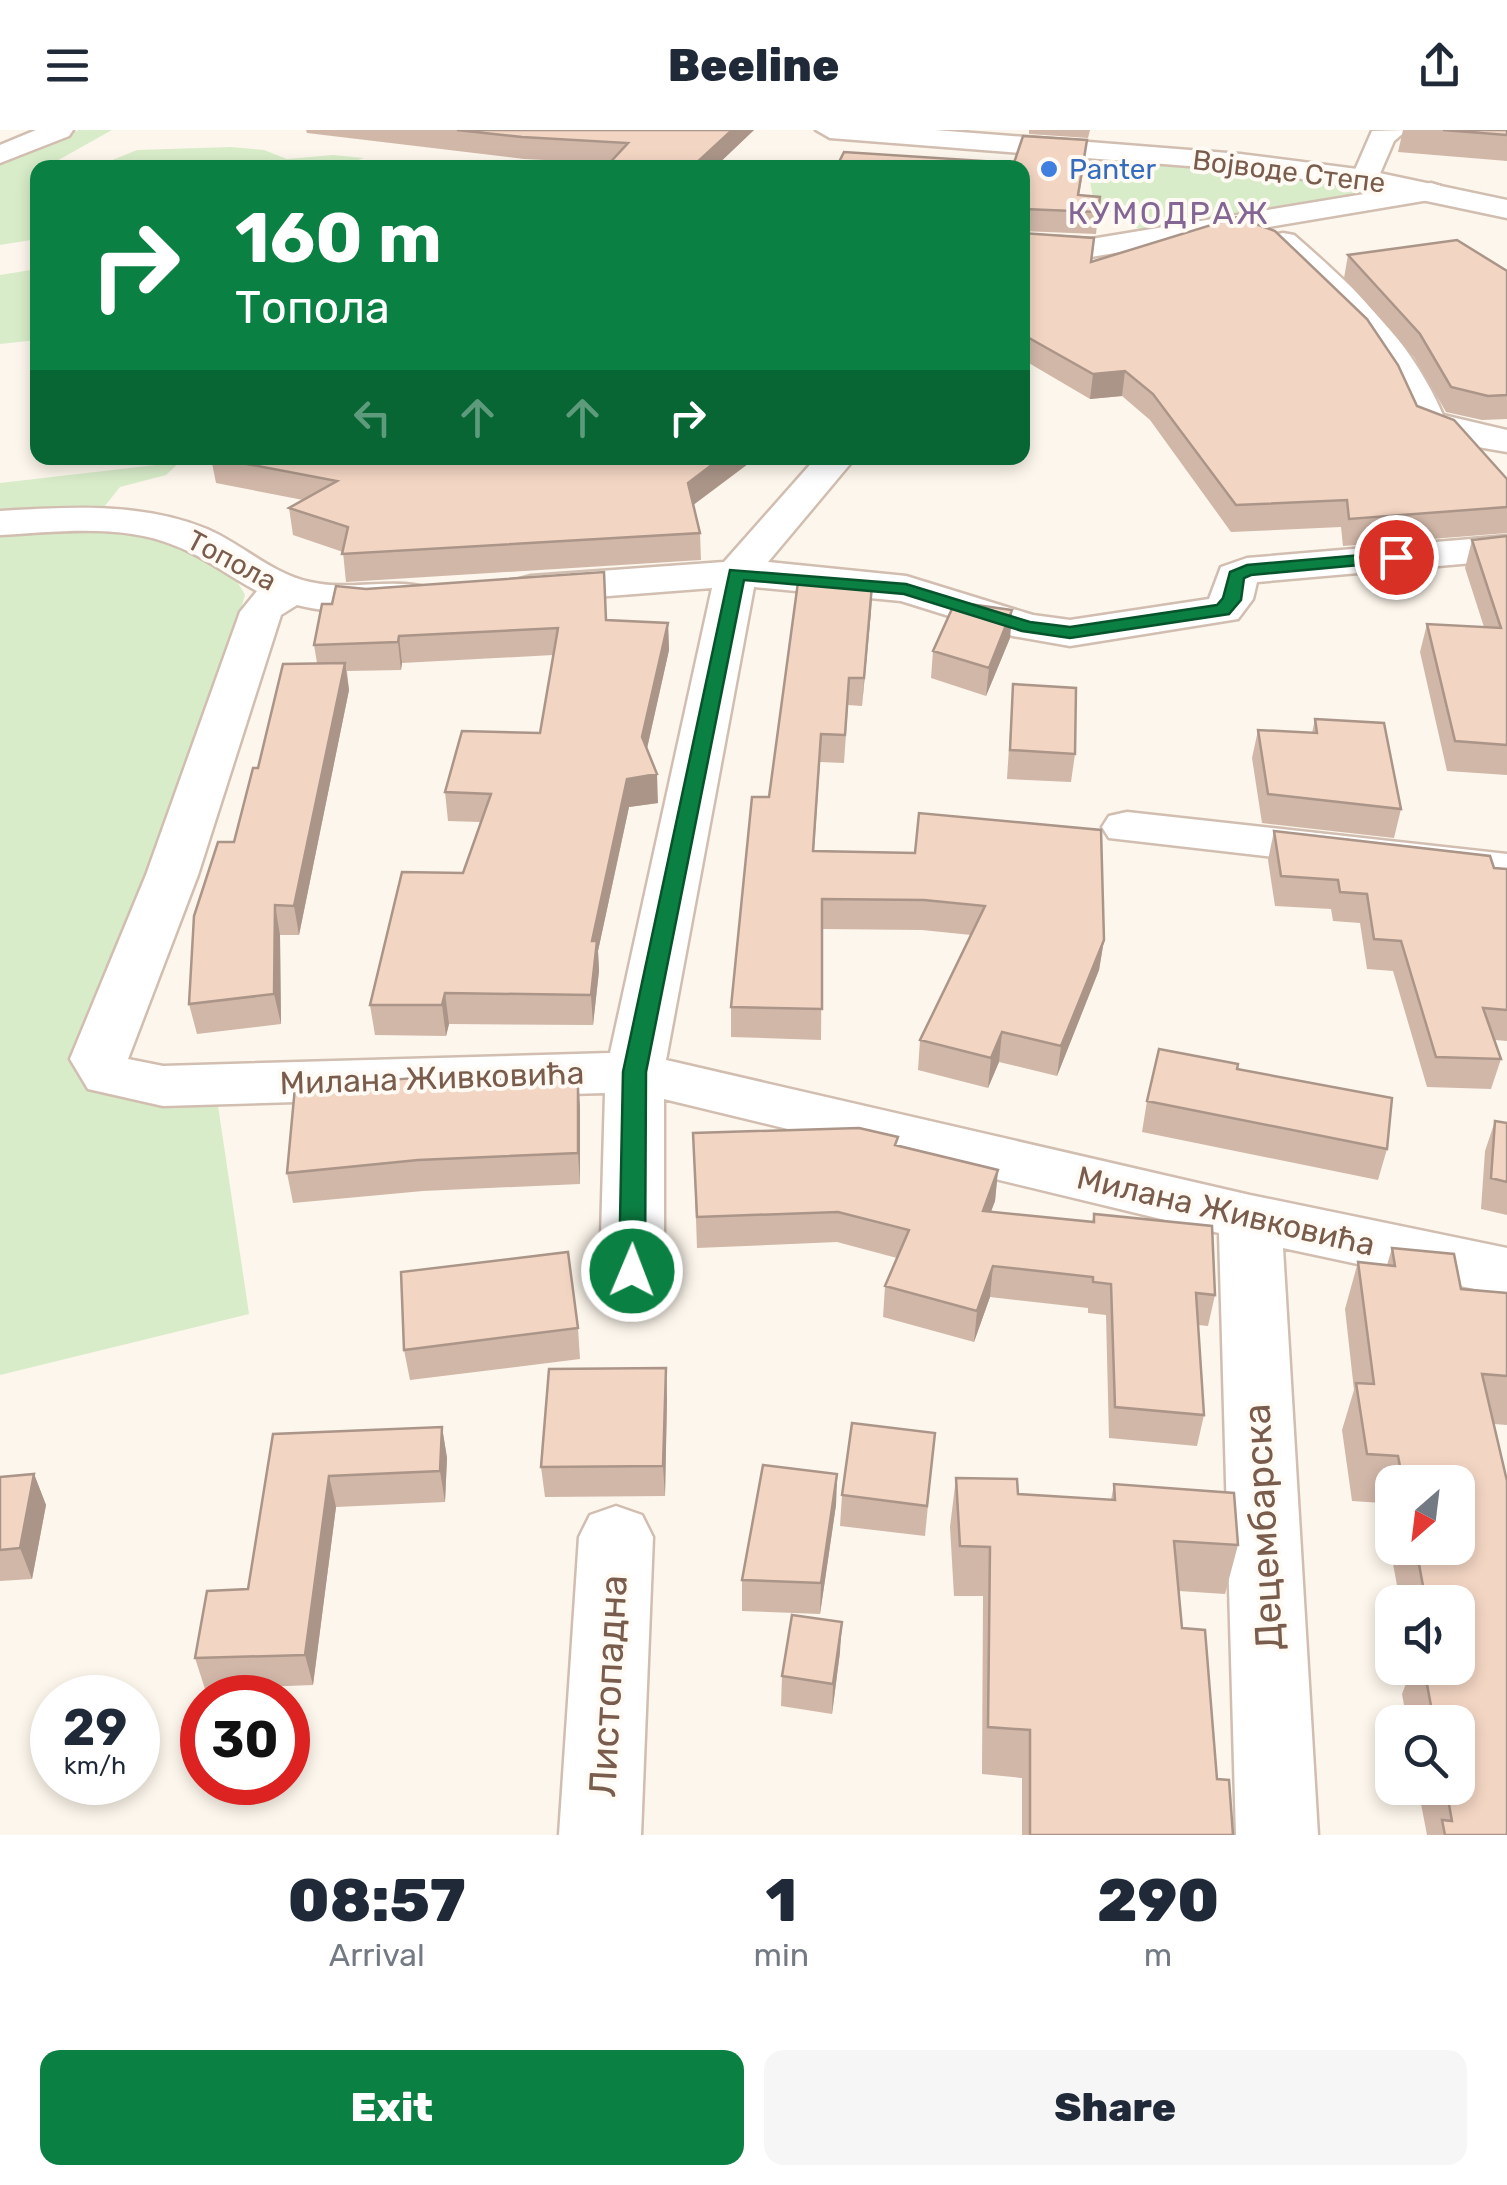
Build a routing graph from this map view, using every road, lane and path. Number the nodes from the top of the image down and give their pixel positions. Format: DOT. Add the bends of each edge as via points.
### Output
graph roads {
  1 [pos="60,130"];
  2 [pos="830,130"];
  3 [pos="1383,132"];
  4 [pos="0,155"];
  5 [pos="1365,180"];
  6 [pos="1431,192"];
  7 [pos="1507,209"];
  8 [pos="1259,220"];
  9 [pos="1030,244"];
  10 [pos="1507,440"];
  11 [pos="830,465"];
  12 [pos="0,523"];
  13 [pos="1507,548"];
  14 [pos="736,574"];
  15 [pos="293,591"];
  16 [pos="1128,827"];
  17 [pos="1507,869"];
  18 [pos="634,1072"];
  19 [pos="1250,1218"];
  20 [pos="632,1271"];
  21 [pos="1507,1272"];
  22 [pos="616,1536"];
  23 [pos="600,1835"];
  24 [pos="1277,1835"];
  1 -- 4 [label="street"];
  2 -- 5 [label="street, Војводе Степе" via="1240,162"];
  3 -- 5 [label="street"];
  5 -- 6 [label="street, Војводе Степе"];
  6 -- 7 [label="street, Војводе Степе"];
  6 -- 8 [label="street"];
  8 -- 9 [label="street" via="1091,248"];
  8 -- 10 [label="street" via="1349,301 1394,353 1428,422"];
  11 -- 14 [label="street"];
  12 -- 15 [label="street, Топола" via="153,526 197,539"];
  13 -- 14 [label="street, Топола" via="1247,570 1236,576 1232,600 1222,610 1070,633 1028,627 906,589"];
  14 -- 15 [label="street, Топола" via="368,599"];
  14 -- 18 [label="street"];
  15 -- 18 [label="street, Милана Живковића" via="261,612 172,875 99,1059 109,1075 164,1086"];
  16 -- 17 [label="street"];
  18 -- 19 [label="street, Милана Живковића"];
  18 -- 20 [label="street"];
  19 -- 21 [label="street, Милана Живковића"];
  19 -- 24 [label="street, Децембарска"];
  22 -- 23 [label="street, Листопадна"];
}
